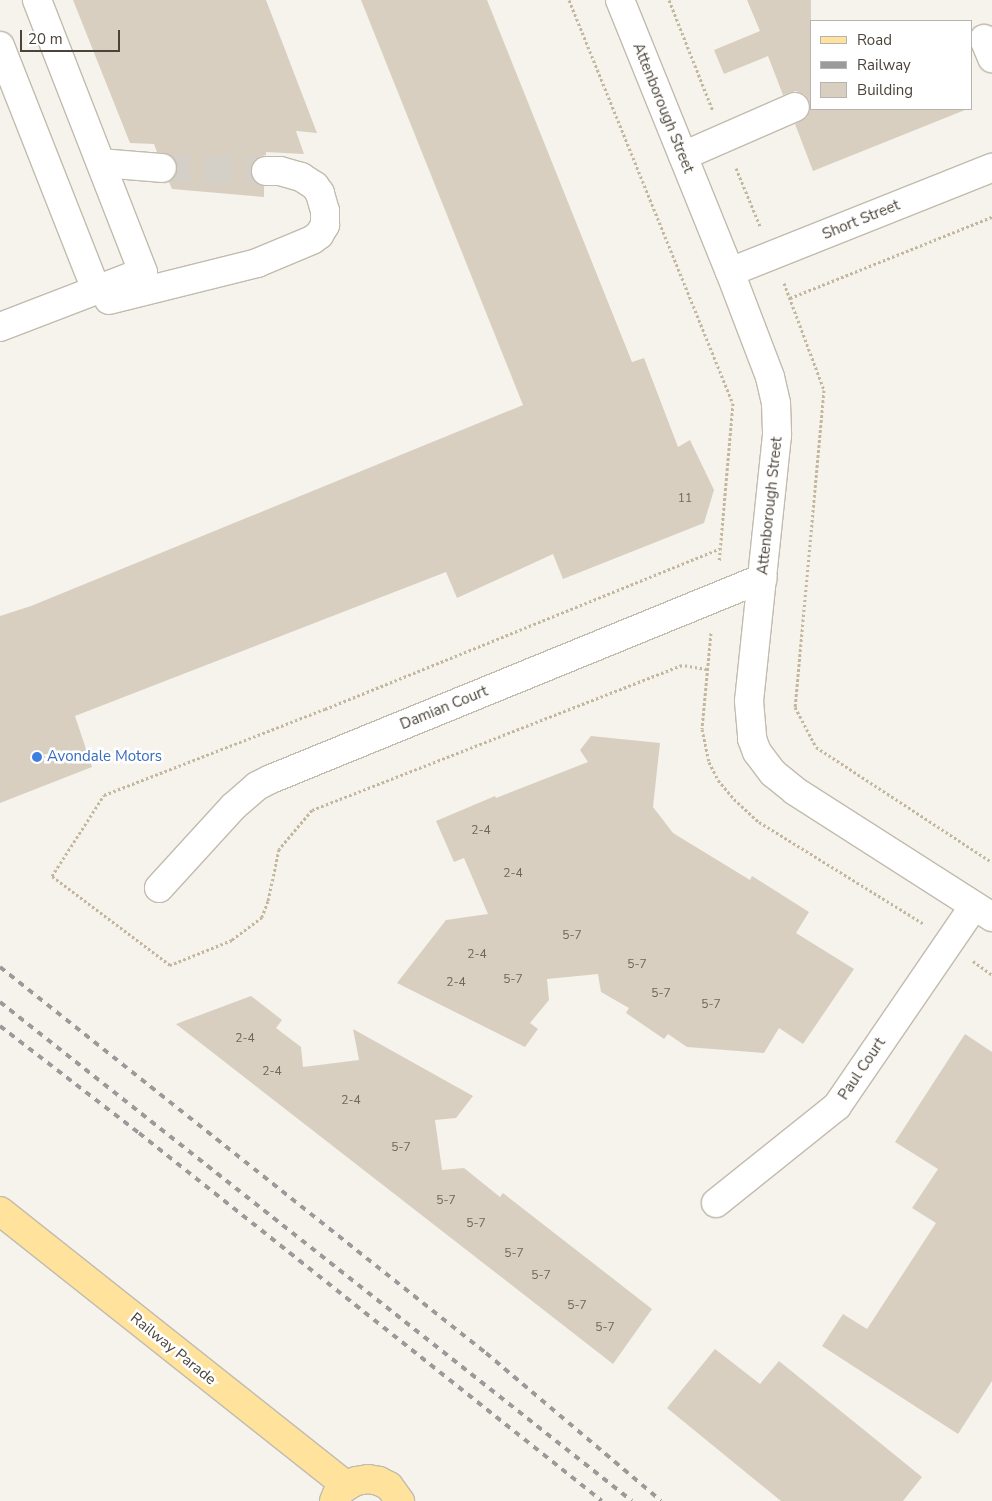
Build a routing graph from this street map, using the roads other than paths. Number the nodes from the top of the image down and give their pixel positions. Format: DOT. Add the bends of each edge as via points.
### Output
graph roads {
  1 [pos="37,0"];
  2 [pos="620,0"];
  3 [pos="0,46"];
  4 [pos="795,108"];
  5 [pos="683,156"];
  6 [pos="101,163"];
  7 [pos="162,168"];
  8 [pos="992,168"];
  9 [pos="266,171"];
  10 [pos="730,272"];
  11 [pos="96,290"];
  12 [pos="5,325"];
  13 [pos="763,578"];
  14 [pos="159,888"];
  15 [pos="983,911"];
  16 [pos="716,1203"];
  17 [pos="0,1211"];
  18 [pos="340,1493"];
  19 [pos="400,1501"];
  1 -- 6 [label="street"];
  2 -- 5 [label="street, Attenborough Street"];
  3 -- 11 [label="street"];
  4 -- 5 [label="street"];
  5 -- 10 [label="street, Attenborough Street"];
  6 -- 7 [label="street"];
  6 -- 11 [label="street" via="143,272"];
  8 -- 10 [label="street, Short Street"];
  9 -- 12 [label="street" via="301,177 320,193 325,225 312,240 257,263"];
  10 -- 13 [label="street, Attenborough Street" via="770,377 778,414"];
  11 -- 12 [label="street"];
  13 -- 14 [label="street, Damian Court" via="257,786 234,806"];
  13 -- 15 [label="street, Attenborough Street" via="749,717 752,739 765,764 796,791"];
  15 -- 16 [label="street, Paul Court" via="950,940 836,1106"];
  17 -- 18 [label="main road, Railway Parade"];
  18 -- 19 [label="main road" via="356,1481 379,1481 389,1486"];
}
